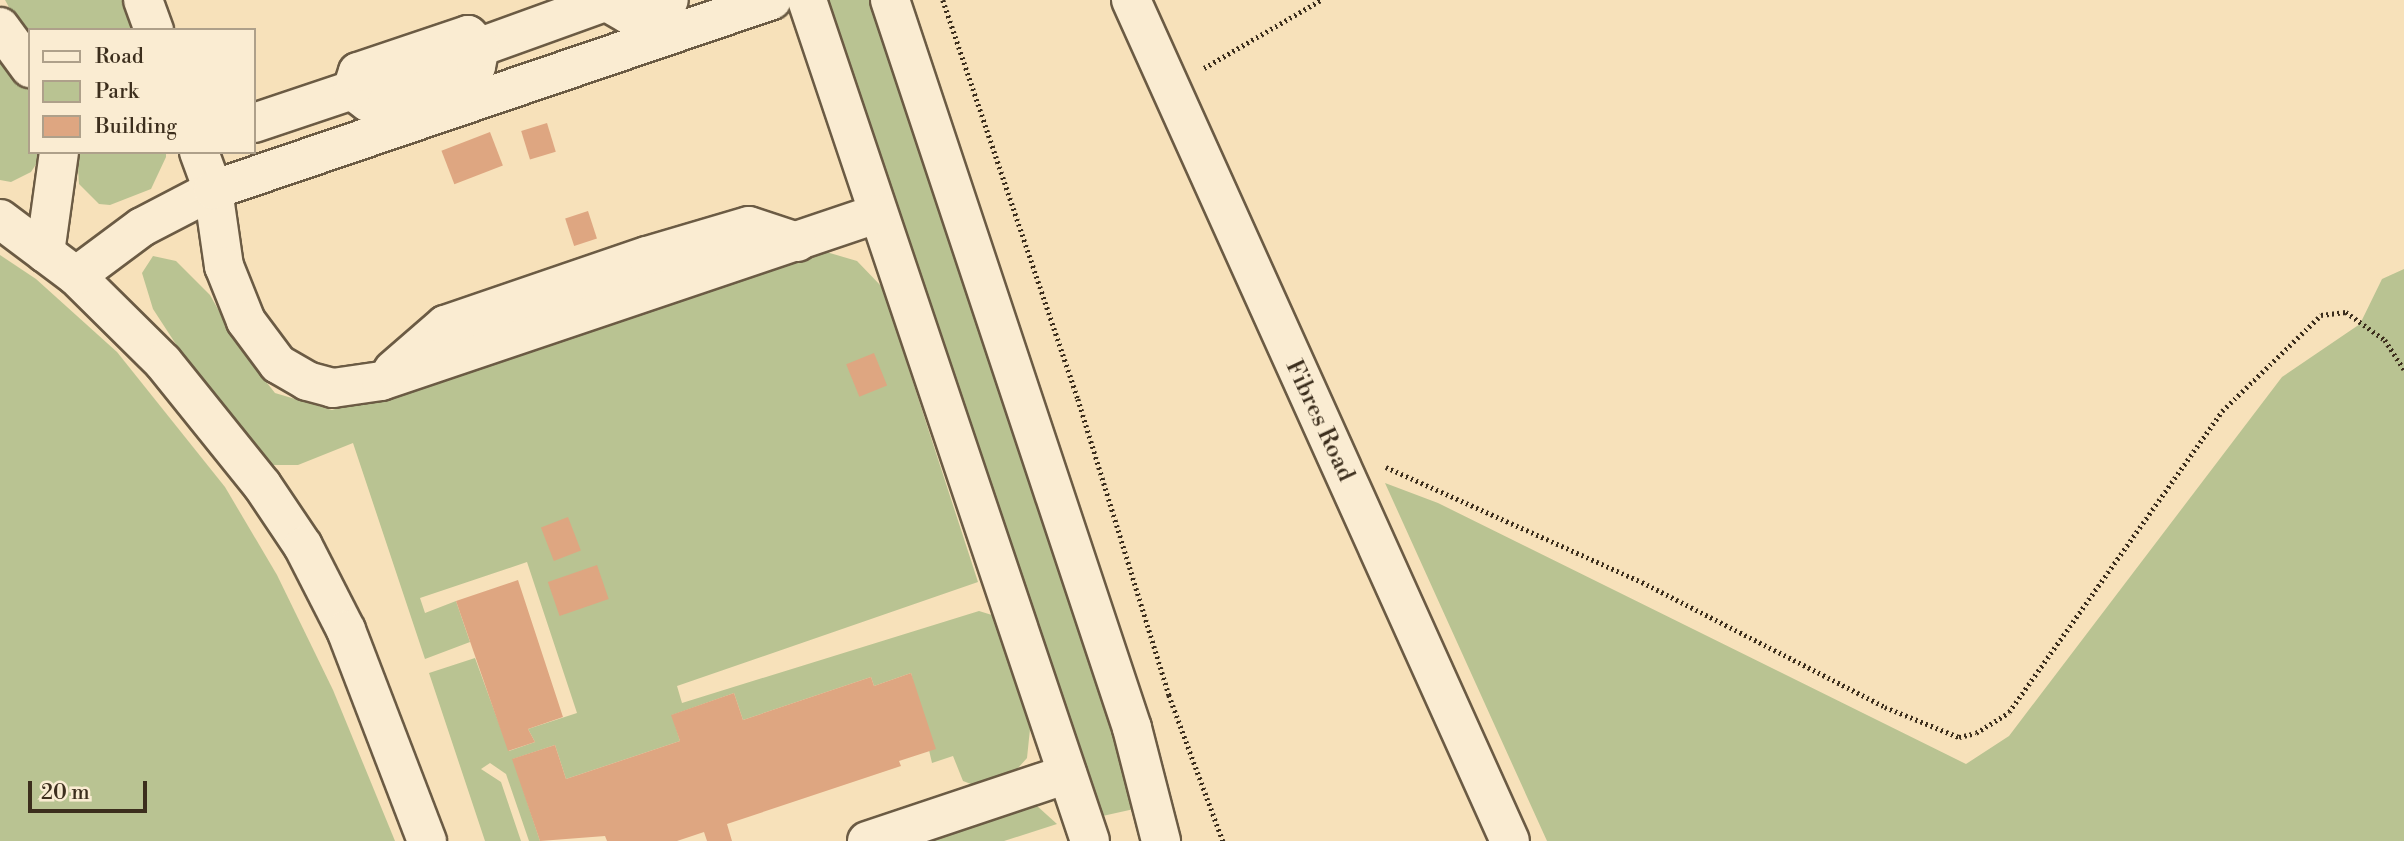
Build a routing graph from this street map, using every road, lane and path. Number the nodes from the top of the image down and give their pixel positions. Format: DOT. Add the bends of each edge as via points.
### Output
graph roads {
  1 [pos="143,0"];
  2 [pos="669,0"];
  3 [pos="772,0"];
  4 [pos="807,0"];
  5 [pos="890,0"];
  6 [pos="943,0"];
  7 [pos="1132,0"];
  8 [pos="1321,0"];
  9 [pos="610,1"];
  10 [pos="538,13"];
  11 [pos="0,27"];
  12 [pos="153,28"];
  13 [pos="28,65"];
  14 [pos="558,73"];
  15 [pos="1167,89"];
  16 [pos="256,122"];
  17 [pos="59,154"];
  18 [pos="200,154"];
  19 [pos="213,191"];
  20 [pos="876,214"];
  21 [pos="0,219"];
  22 [pos="45,253"];
  23 [pos="76,276"];
  24 [pos="2404,369"];
  25 [pos="1337,459"];
  26 [pos="1067,774"];
  27 [pos="1086,830"];
  28 [pos="427,841"];
  29 [pos="867,841"];
  30 [pos="1161,841"];
  31 [pos="1223,841"];
  32 [pos="1510,841"];
  1 -- 12 [label="street"];
  2 -- 9 [label="street" via="628,14"];
  3 -- 14 [label="street"];
  4 -- 20 [label="street"];
  5 -- 30 [label="street" via="1128,715"];
  6 -- 31 [label="path" via="1078,399 1169,695"];
  7 -- 15 [label="street, Fibres Road"];
  8 -- 15 [label="path"];
  9 -- 10 [label="street"];
  10 -- 14 [label="street"];
  10 -- 16 [label="street" via="480,47 468,35 358,72 352,90"];
  11 -- 13 [label="street"];
  14 -- 19 [label="street"];
  15 -- 25 [label="street, Fibres Road"];
  17 -- 22 [label="street"];
  18 -- 19 [label="street"];
  19 -- 20 [label="street" via="224,266 246,321 278,364 307,382 333,388 381,381"];
  19 -- 23 [label="street" via="142,227"];
  20 -- 26 [label="street"];
  21 -- 22 [label="street"];
  22 -- 23 [label="street"];
  23 -- 28 [label="street" via="163,362 262,485 303,546 381,711"];
  24 -- 25 [label="path" via="2385,340 2346,312 2321,315 2222,411 2009,712 1976,733 1959,737 1885,707 1642,582 1384,467"];
  25 -- 32 [label="street, Fibres Road"];
  26 -- 27 [label="street"];
  26 -- 29 [label="street"];
}
